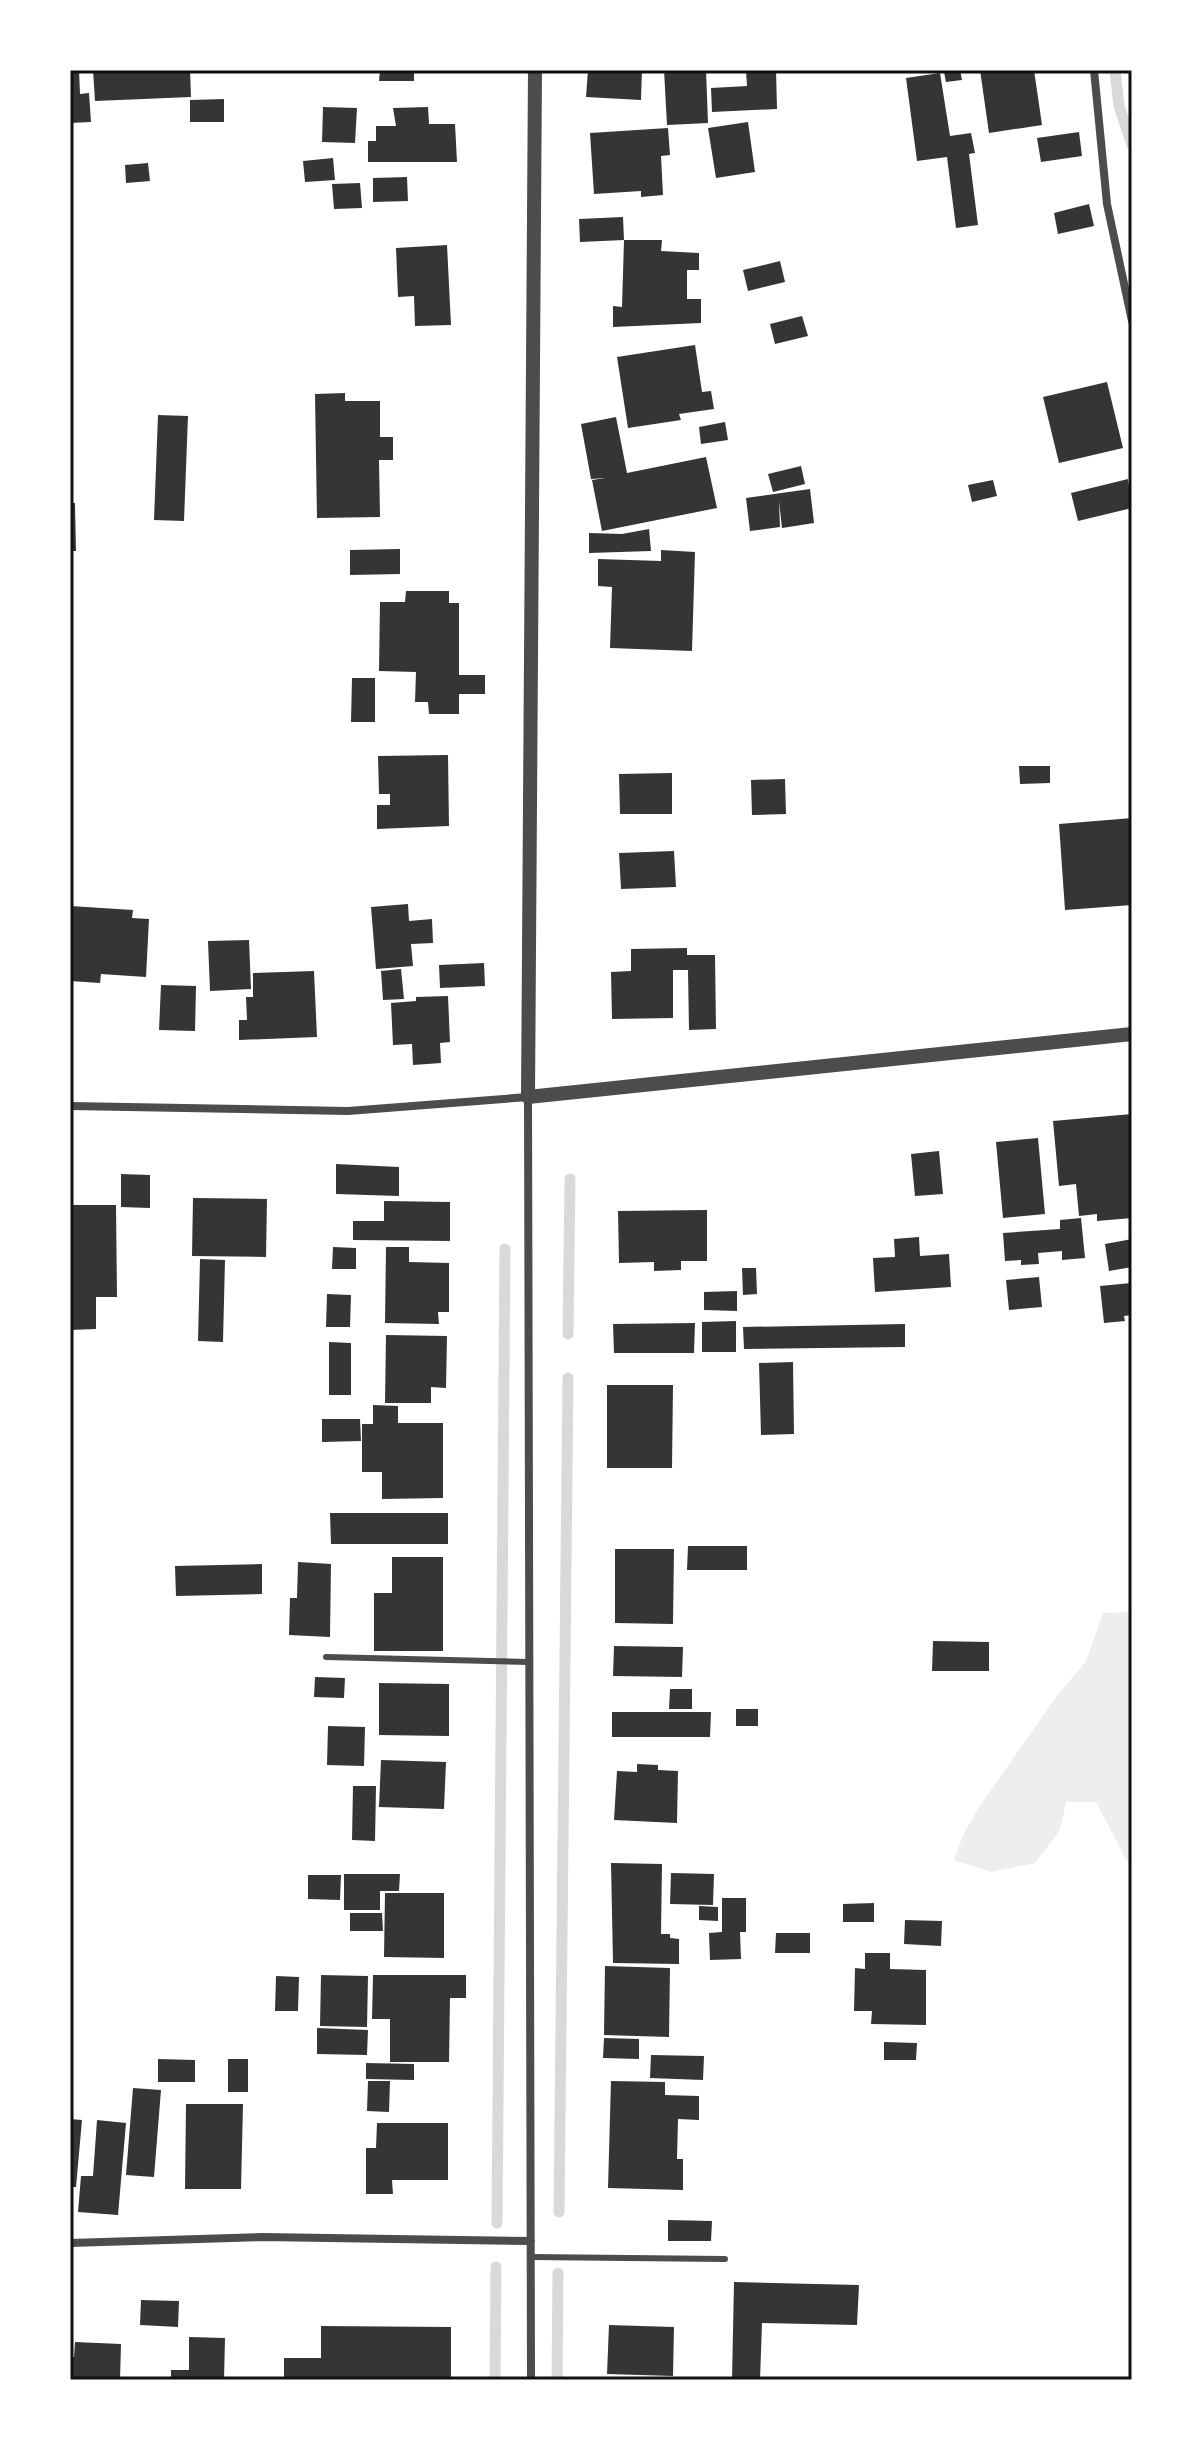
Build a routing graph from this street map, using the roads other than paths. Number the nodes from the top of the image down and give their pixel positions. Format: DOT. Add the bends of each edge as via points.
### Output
graph roads {
  1 [pos="535,70"];
  2 [pos="1094,70"];
  3 [pos="1132,321"];
  4 [pos="1132,1034"];
  5 [pos="528,1097"];
  6 [pos="70,1106"];
  7 [pos="326,1657"];
  8 [pos="529,1662"];
  9 [pos="531,2241"];
  10 [pos="70,2243"];
  11 [pos="531,2257"];
  12 [pos="725,2259"];
  13 [pos="531,2380"];
  1 -- 5 [label="street"];
  2 -- 3 [label="street" via="1107,204"];
  4 -- 5 [label="street"];
  5 -- 6 [label="street" via="348,1111"];
  5 -- 8 [label="street"];
  7 -- 8 [label="lane"];
  8 -- 9 [label="street"];
  9 -- 10 [label="street" via="262,2237"];
  9 -- 11 [label="street"];
  11 -- 12 [label="lane"];
  11 -- 13 [label="street"];
}
